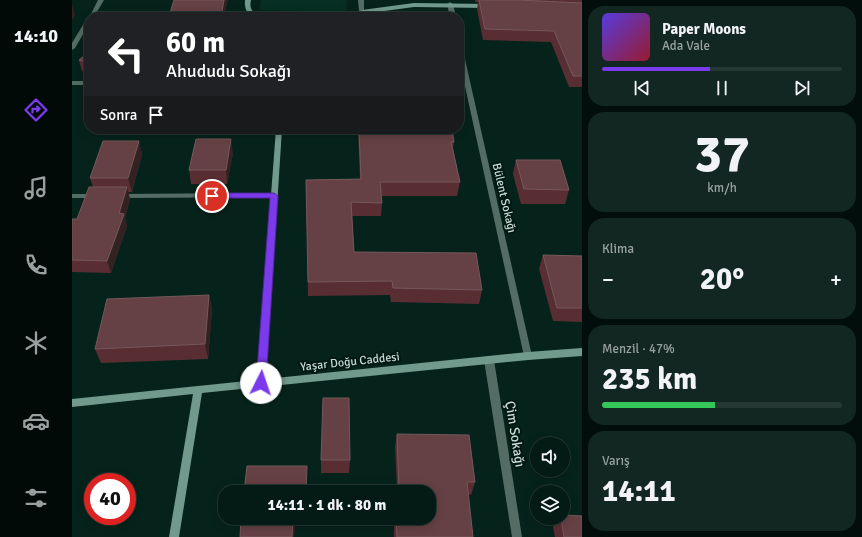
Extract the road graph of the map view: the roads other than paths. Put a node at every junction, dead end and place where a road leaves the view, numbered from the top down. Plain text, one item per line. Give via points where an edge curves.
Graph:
1 (101, 0) edge
2 (248, 0) edge
3 (361, 0) edge
4 (450, 4) junction
5 (496, 6) edge
6 (94, 12) edge
7 (249, 12) edge
8 (362, 12) joint
9 (452, 12) edge
10 (84, 28) edge
11 (72, 48) edge
12 (464, 68) edge
13 (72, 83) edge
14 (84, 83) edge
15 (280, 134) edge
16 (72, 196) edge
17 (274, 196) junction
18 (582, 352) edge
19 (528, 356) junction
20 (488, 360) junction
21 (261, 383) junction
22 (198, 391) junction
23 (72, 403) edge
24 (174, 537) edge
25 (517, 537) edge

1 - 6 street
2 - 7 street
3 - 8 street
4 - 5 street
4 - 8 street via 414,5
4 - 9 street
10 - 11 street
12 - 19 street, Bülent Sokağı
13 - 14 street
15 - 17 street
16 - 17 street
17 - 21 street
18 - 19 street, Yaşar Doğu Caddesi
19 - 20 street, Yaşar Doğu Caddesi
20 - 21 street, Yaşar Doğu Caddesi
20 - 25 street, Çim Sokağı
21 - 22 street, Yaşar Doğu Caddesi
22 - 23 street, Yaşar Doğu Caddesi
22 - 24 street

